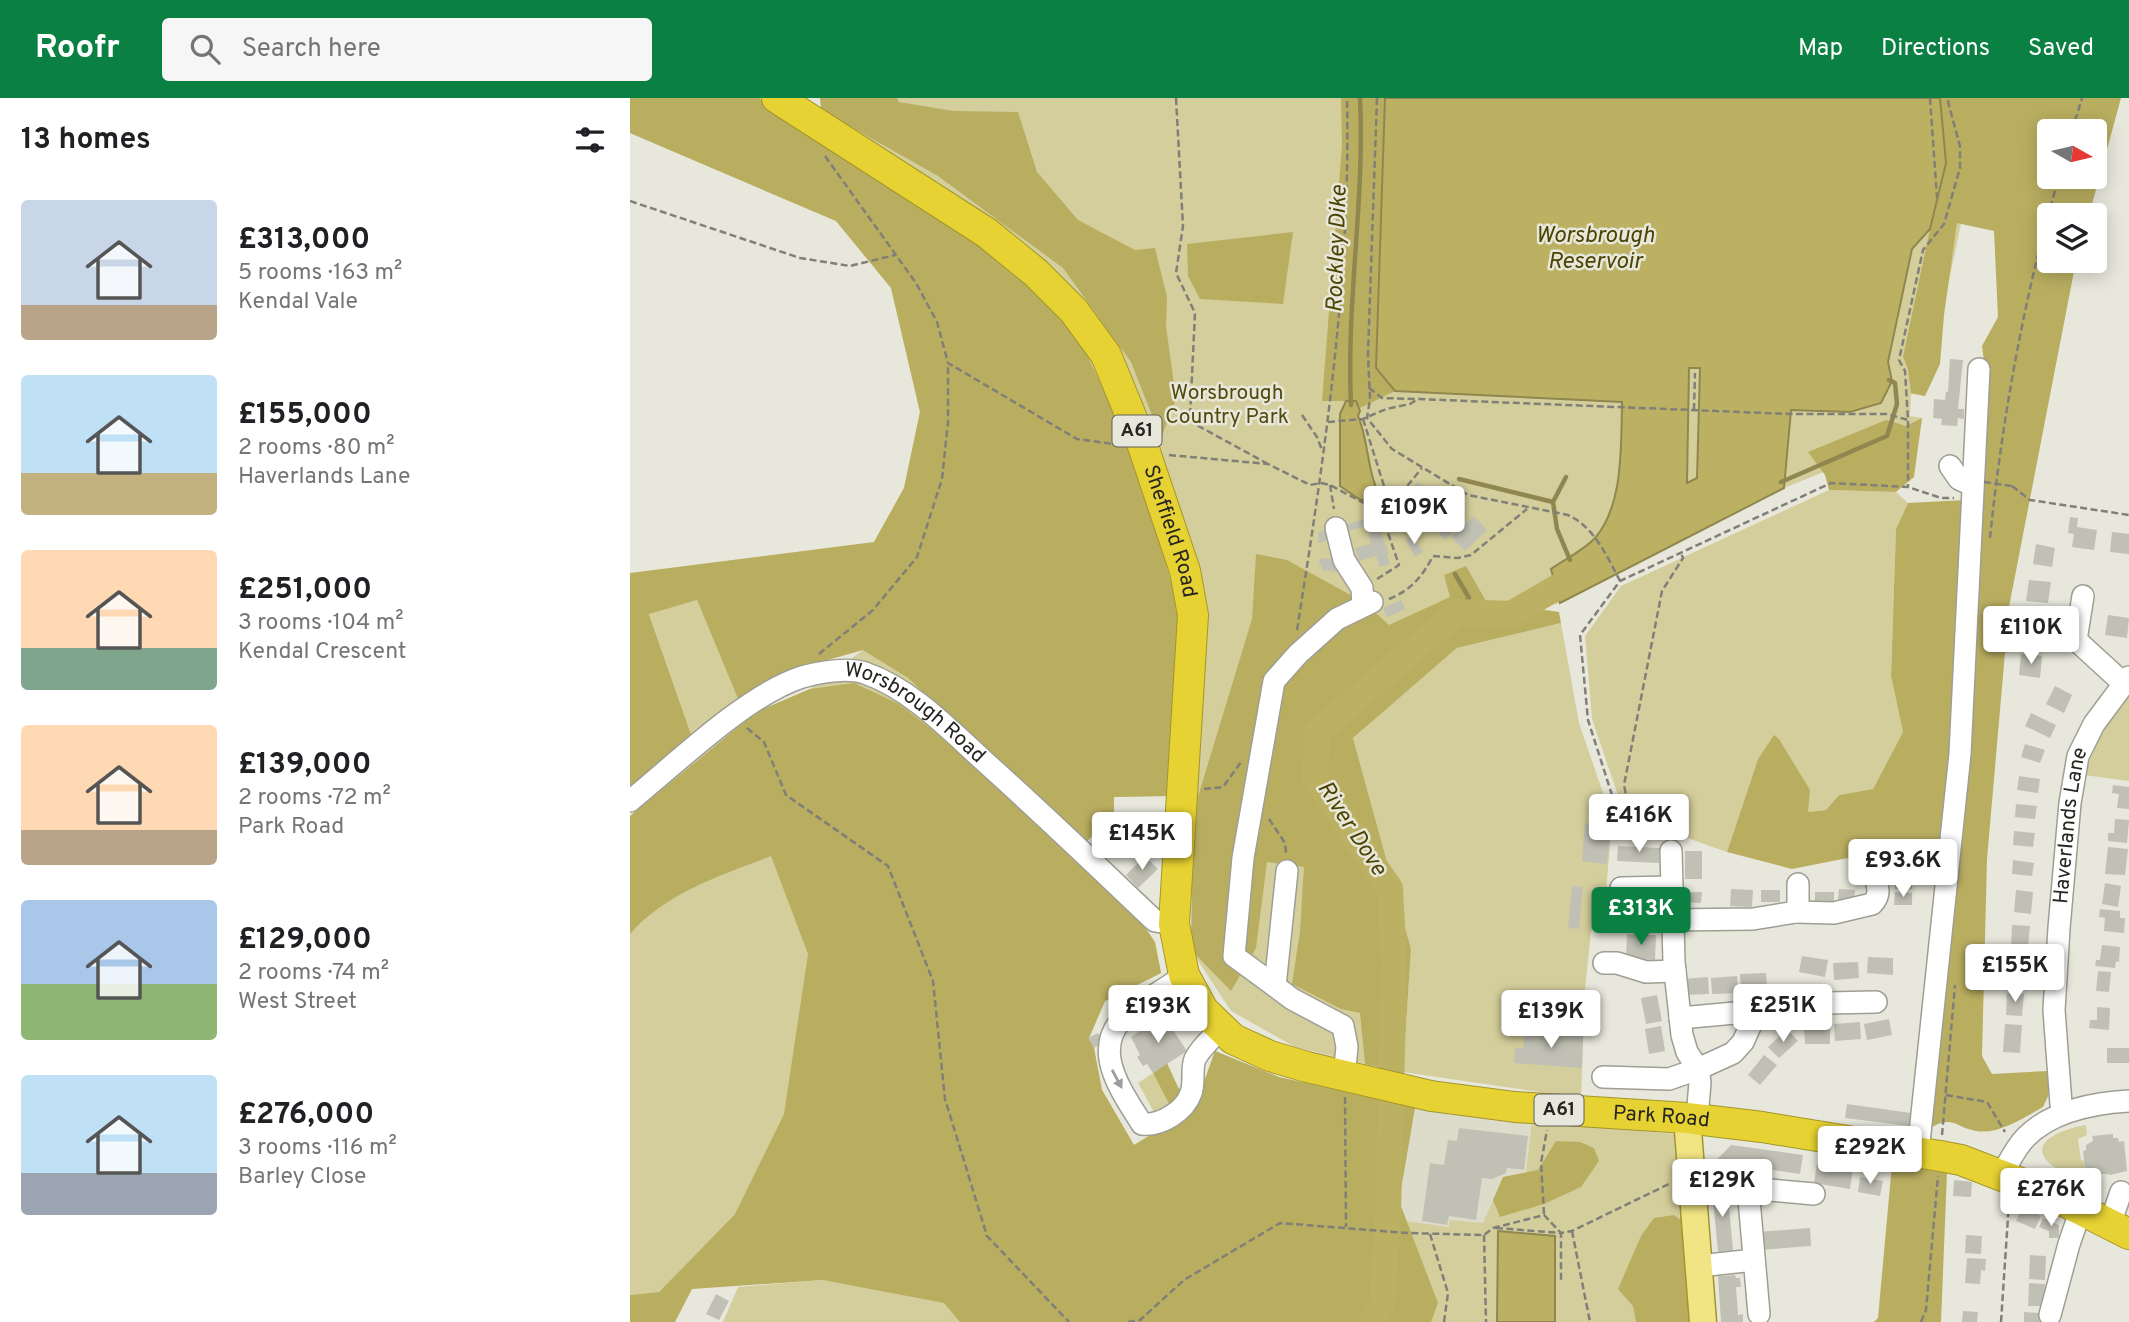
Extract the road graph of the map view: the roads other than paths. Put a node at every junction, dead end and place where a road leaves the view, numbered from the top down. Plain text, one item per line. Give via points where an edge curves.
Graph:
1 (777, 98) edge
2 (1979, 369) dead end
3 (1950, 466) dead end
4 (1976, 488) junction
5 (1336, 528) road end
6 (2084, 596) dead end
7 (2126, 681) edge
8 (630, 801) edge
9 (1671, 852) road end
10 (1287, 871) road end
11 (1875, 876) dead end
12 (1798, 884) dead end
13 (1672, 887) junction
14 (1621, 888) dead end
15 (1796, 912) junction
16 (1672, 920) junction
17 (1174, 925) junction
18 (1604, 962) dead end
19 (1675, 967) junction
20 (1184, 975) junction
21 (1275, 986) junction
22 (1875, 1002) dead end
23 (1757, 1011) junction
24 (1681, 1018) junction
25 (1221, 1029) junction
26 (1698, 1069) junction
27 (1603, 1077) dead end
28 (1358, 1079) junction
29 (2129, 1101) edge
30 (2064, 1113) junction
31 (1692, 1119) junction
32 (1929, 1154) junction
33 (2010, 1167) junction
34 (2121, 1192) dead end
35 (1814, 1194) dead end
36 (2081, 1209) junction
37 (2119, 1229) edge
38 (1754, 1261) junction
39 (1699, 1266) junction
40 (1759, 1314) dead end
41 (2050, 1315) dead end
42 (1703, 1322) edge

1 - 17 highway, Sheffield Road / A61 via 987,233 1074,311 1106,355 1145,451 1185,571 1193,615
2 - 4 street
3 - 4 street via 1959,479
4 - 32 street via 1961,754
5 - 21 street via 1344,560 1366,599 1337,619 1274,681 1243,858 1234,956
6 - 7 street via 2076,640
7 - 30 street, Haverlands Lane via 2094,724 2078,756 2070,803 2054,1010
8 - 17 street, Worsbrough Road via 762,697 803,677 861,672 912,699 1051,821 1155,921
9 - 13 street
10 - 21 street
11 - 15 street via 1879,888 1872,904 1834,913
12 - 15 street
13 - 14 street
13 - 16 street
15 - 16 street via 1753,919
16 - 19 street
17 - 20 highway, Park Road / A61
18 - 19 street via 1646,972
19 - 24 street
20 - 25 highway, Park Road / A61 via 1203,1010
20 -> 25 street via 1133,1009 1110,1038 1112,1070 1142,1124 1153,1125 1180,1110 1191,1095 1194,1061
21 - 28 street via 1343,1026
22 - 23 street via 1777,1004
23 - 24 street
23 - 26 street via 1733,1053
24 - 26 street via 1687,1052
25 - 28 highway, Park Road / A61 via 1270,1056
26 - 27 street via 1669,1079
26 - 31 street via 1700,1082
28 - 31 highway, Park Road / A61 via 1431,1096 1515,1107
29 - 30 street
30 - 33 street via 2024,1139
31 - 32 highway, Park Road / A61
31 - 39 main road via 1691,1174
32 - 33 highway, Park Road / A61
33 - 36 highway, Park Road / A61
34 - 37 street
35 - 38 street via 1748,1188
36 - 37 highway, Park Road / A61
36 - 41 street
38 - 39 street
38 - 40 street
39 - 42 main road

